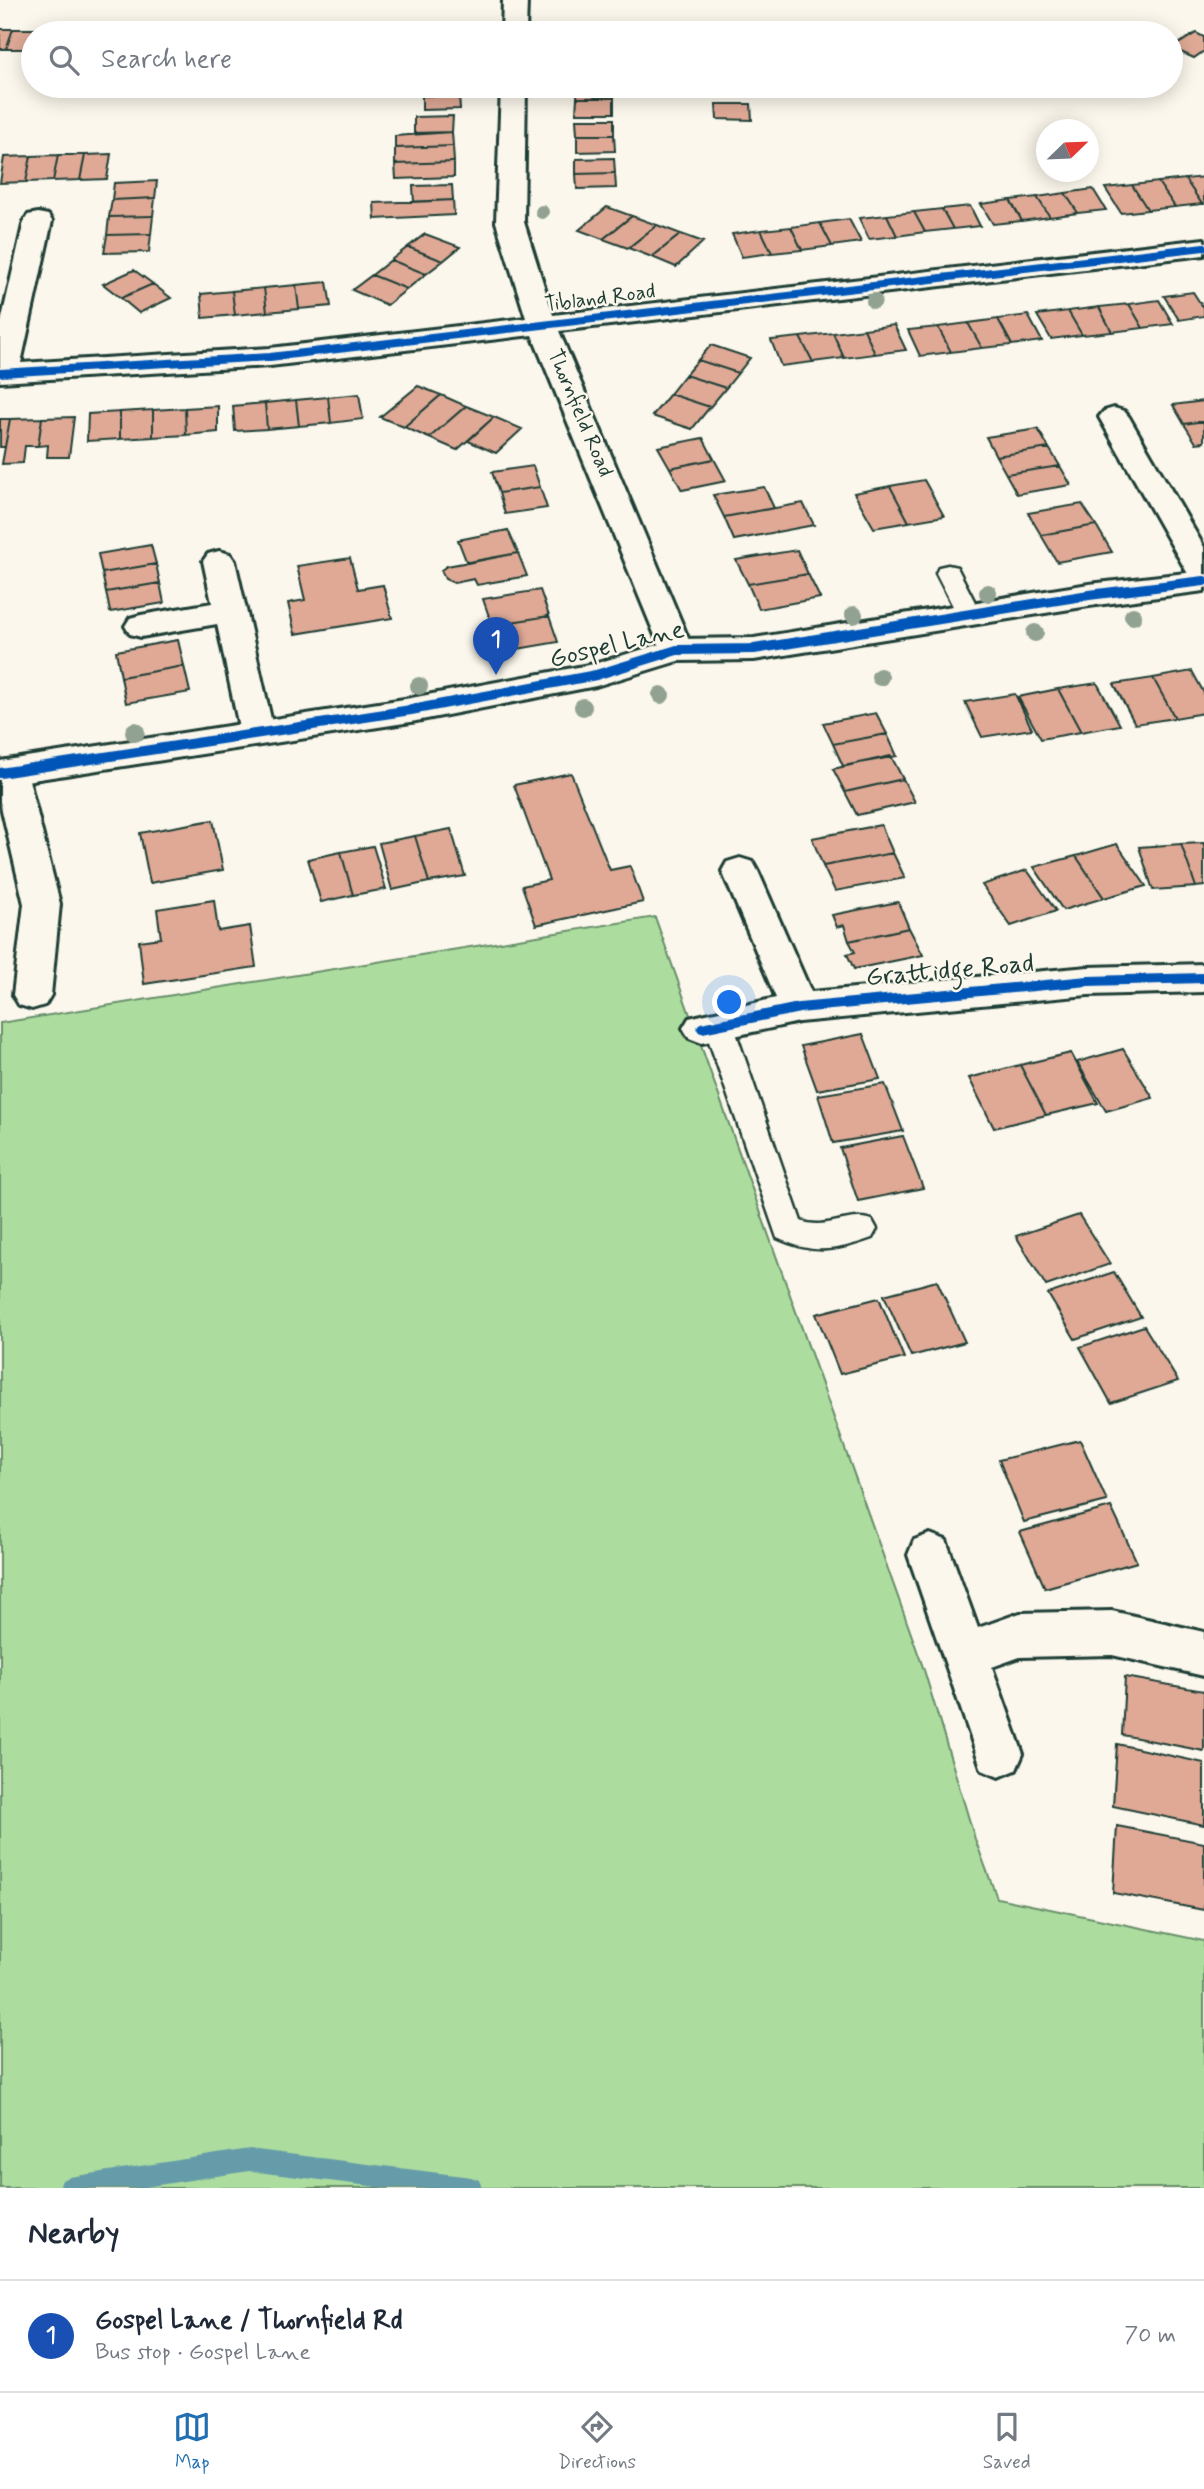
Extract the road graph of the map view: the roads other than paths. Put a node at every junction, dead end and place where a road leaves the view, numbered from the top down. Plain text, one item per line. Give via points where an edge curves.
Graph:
1 (515, 0) edge
2 (514, 21) edge
3 (513, 98) edge
4 (38, 221) dead end
5 (1204, 247) edge
6 (542, 326) junction
7 (2, 373) edge
8 (1114, 417) dead end
9 (219, 561) dead end
10 (948, 573) dead end
11 (1204, 574) edge
12 (1204, 581) edge
13 (230, 611) junction
14 (970, 614) junction
15 (141, 626) dead end
16 (677, 650) junction
17 (257, 732) junction
18 (5, 772) edge
19 (740, 871) dead end
20 (1204, 978) edge
21 (32, 995) dead end
22 (799, 1007) junction
23 (710, 1026) joint
24 (861, 1228) dead end
25 (930, 1555) dead end
26 (966, 1654) junction
27 (1204, 1654) edge
28 (999, 1754) dead end

1 - 2 street
3 - 6 street, Thornfield Road via 510,222
4 - 7 street
5 - 6 street, Tibland Road
6 - 7 street, Tibland Road via 270,357
6 - 16 street, Thornfield Road
8 - 11 street
9 - 13 street
10 - 14 lane
12 - 14 street, Gospel Lane
13 - 15 street
13 - 17 street
14 - 16 street, Gospel Lane via 754,649
16 - 17 street, Gospel Lane via 596,675 411,710
17 - 18 street, Gospel Lane
18 - 21 street, Gospel Lane via 42,904
19 - 22 street
20 - 22 street, Grattidge Road via 1088,981
22 - 23 street, Grattidge Road
23 - 24 lane via 788,1229 822,1240
25 - 26 street
26 - 27 street via 1020,1635 1112,1633
26 - 28 street

